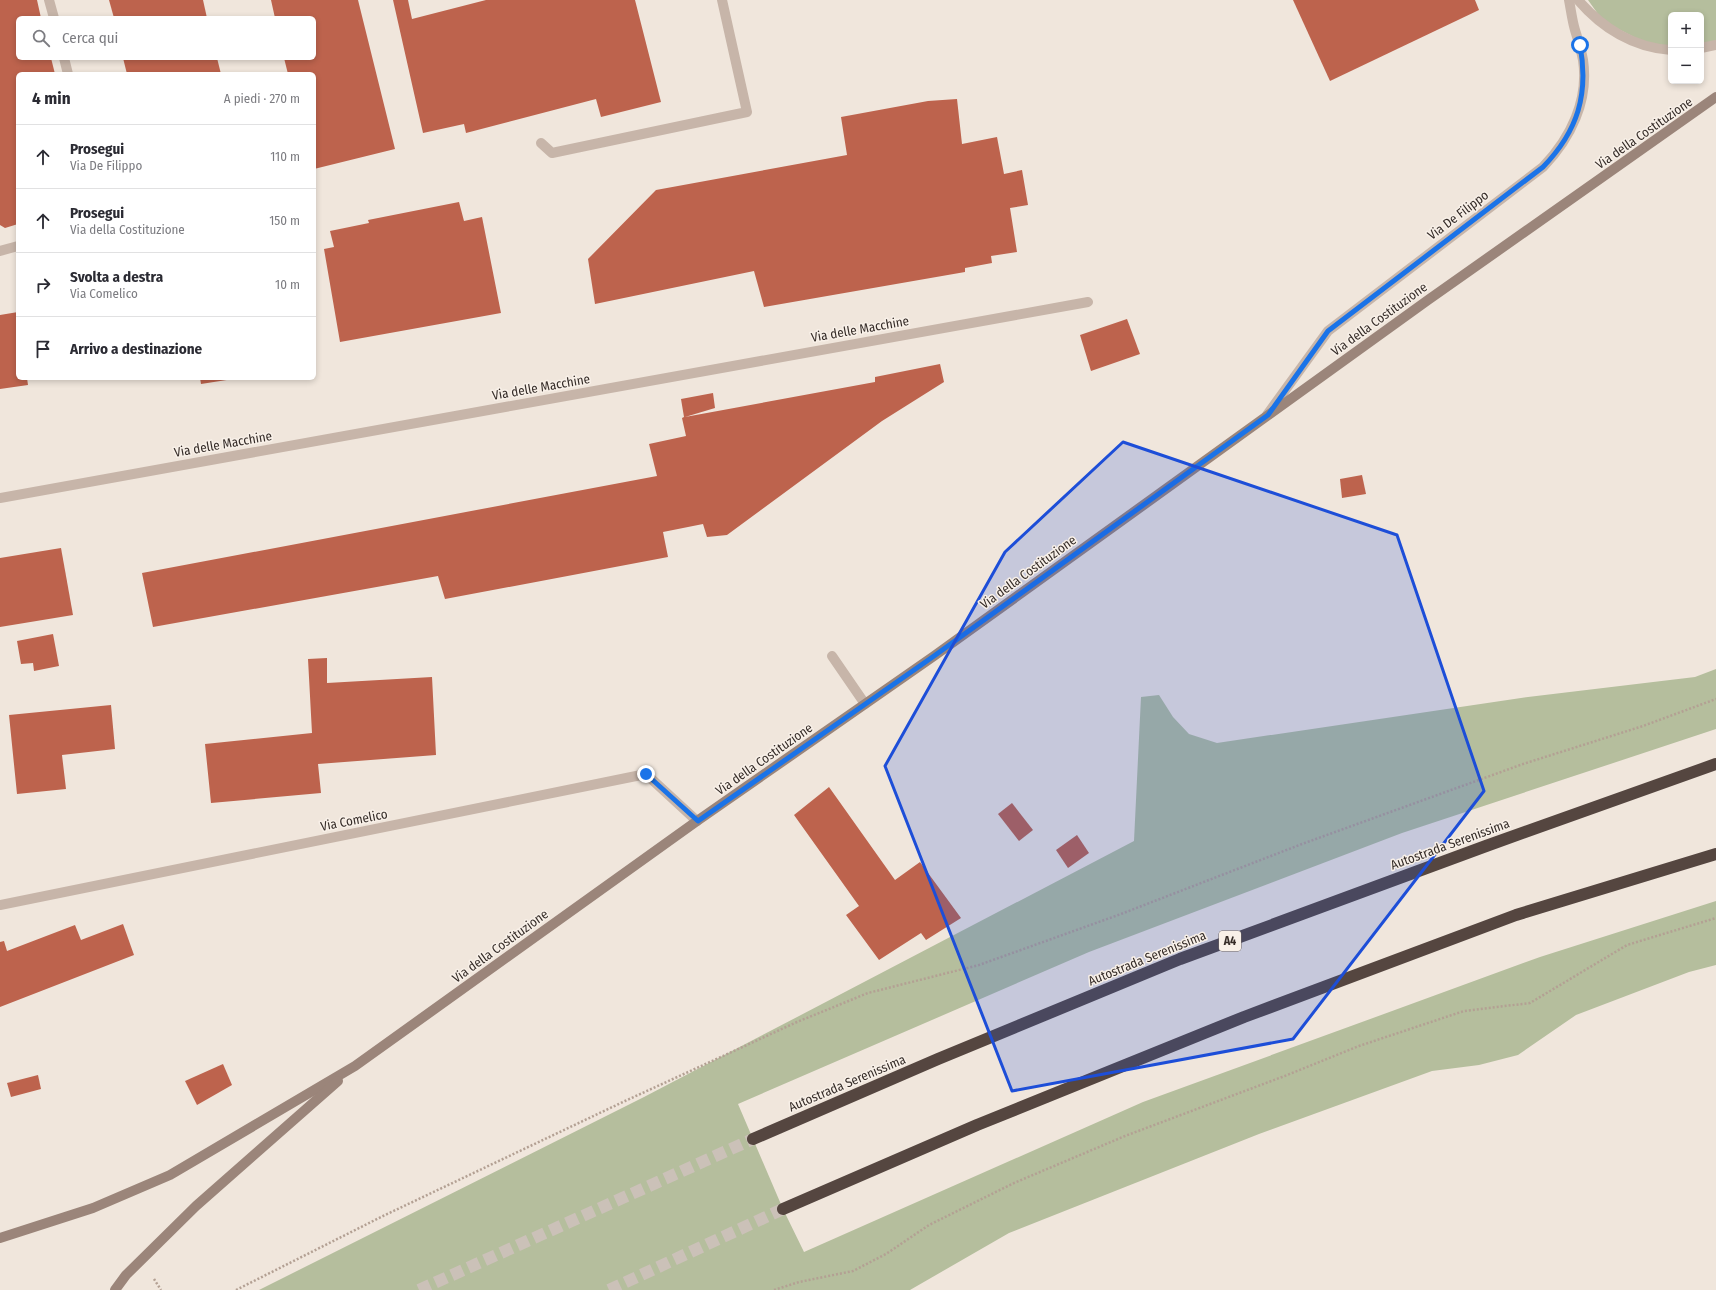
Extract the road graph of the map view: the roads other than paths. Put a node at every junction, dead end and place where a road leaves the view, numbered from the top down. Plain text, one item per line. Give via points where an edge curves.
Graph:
1 (49, 0) edge
2 (722, 0) edge
3 (1570, 0) edge
4 (1578, 0) edge
5 (53, 16) edge
6 (1716, 45) edge
7 (1704, 47) edge
8 (1668, 50) edge
9 (64, 60) edge
10 (68, 72) edge
11 (1716, 98) edge
12 (541, 143) dead end
13 (16, 247) edge
14 (0, 251) edge
15 (1088, 302) dead end
16 (1268, 415) junction
17 (0, 498) edge
18 (832, 656) dead end
19 (865, 704) junction
20 (1716, 764) edge
21 (698, 821) junction
22 (1716, 854) edge
23 (0, 905) edge
24 (355, 1066) junction
25 (753, 1139) tunnel mouth
26 (783, 1209) tunnel mouth
27 (0, 1238) edge
28 (115, 1290) edge

1 - 5 street
2 - 12 street via 748,112 552,153
3 - 16 street, Via De Filippo via 1583,61 1584,78 1573,127 1558,150 1543,167 1328,331
4 - 8 street via 1599,22 1613,32 1646,46
6 - 7 street
9 - 10 street
11 - 16 main road, Via della Costituzione
13 - 14 street
15 - 17 street, Via delle Macchine
16 - 19 main road, Via della Costituzione
18 - 19 street
19 - 21 main road, Via della Costituzione
20 - 25 highway, Autostrada Serenissima / A4 via 1180,959
21 - 23 street, Via Comelico via 646,774
21 - 24 main road, Via della Costituzione
22 - 26 highway via 1516,915 1244,1017 977,1125
24 - 27 main road via 170,1175 93,1208
24 - 28 main road via 196,1206 126,1275

